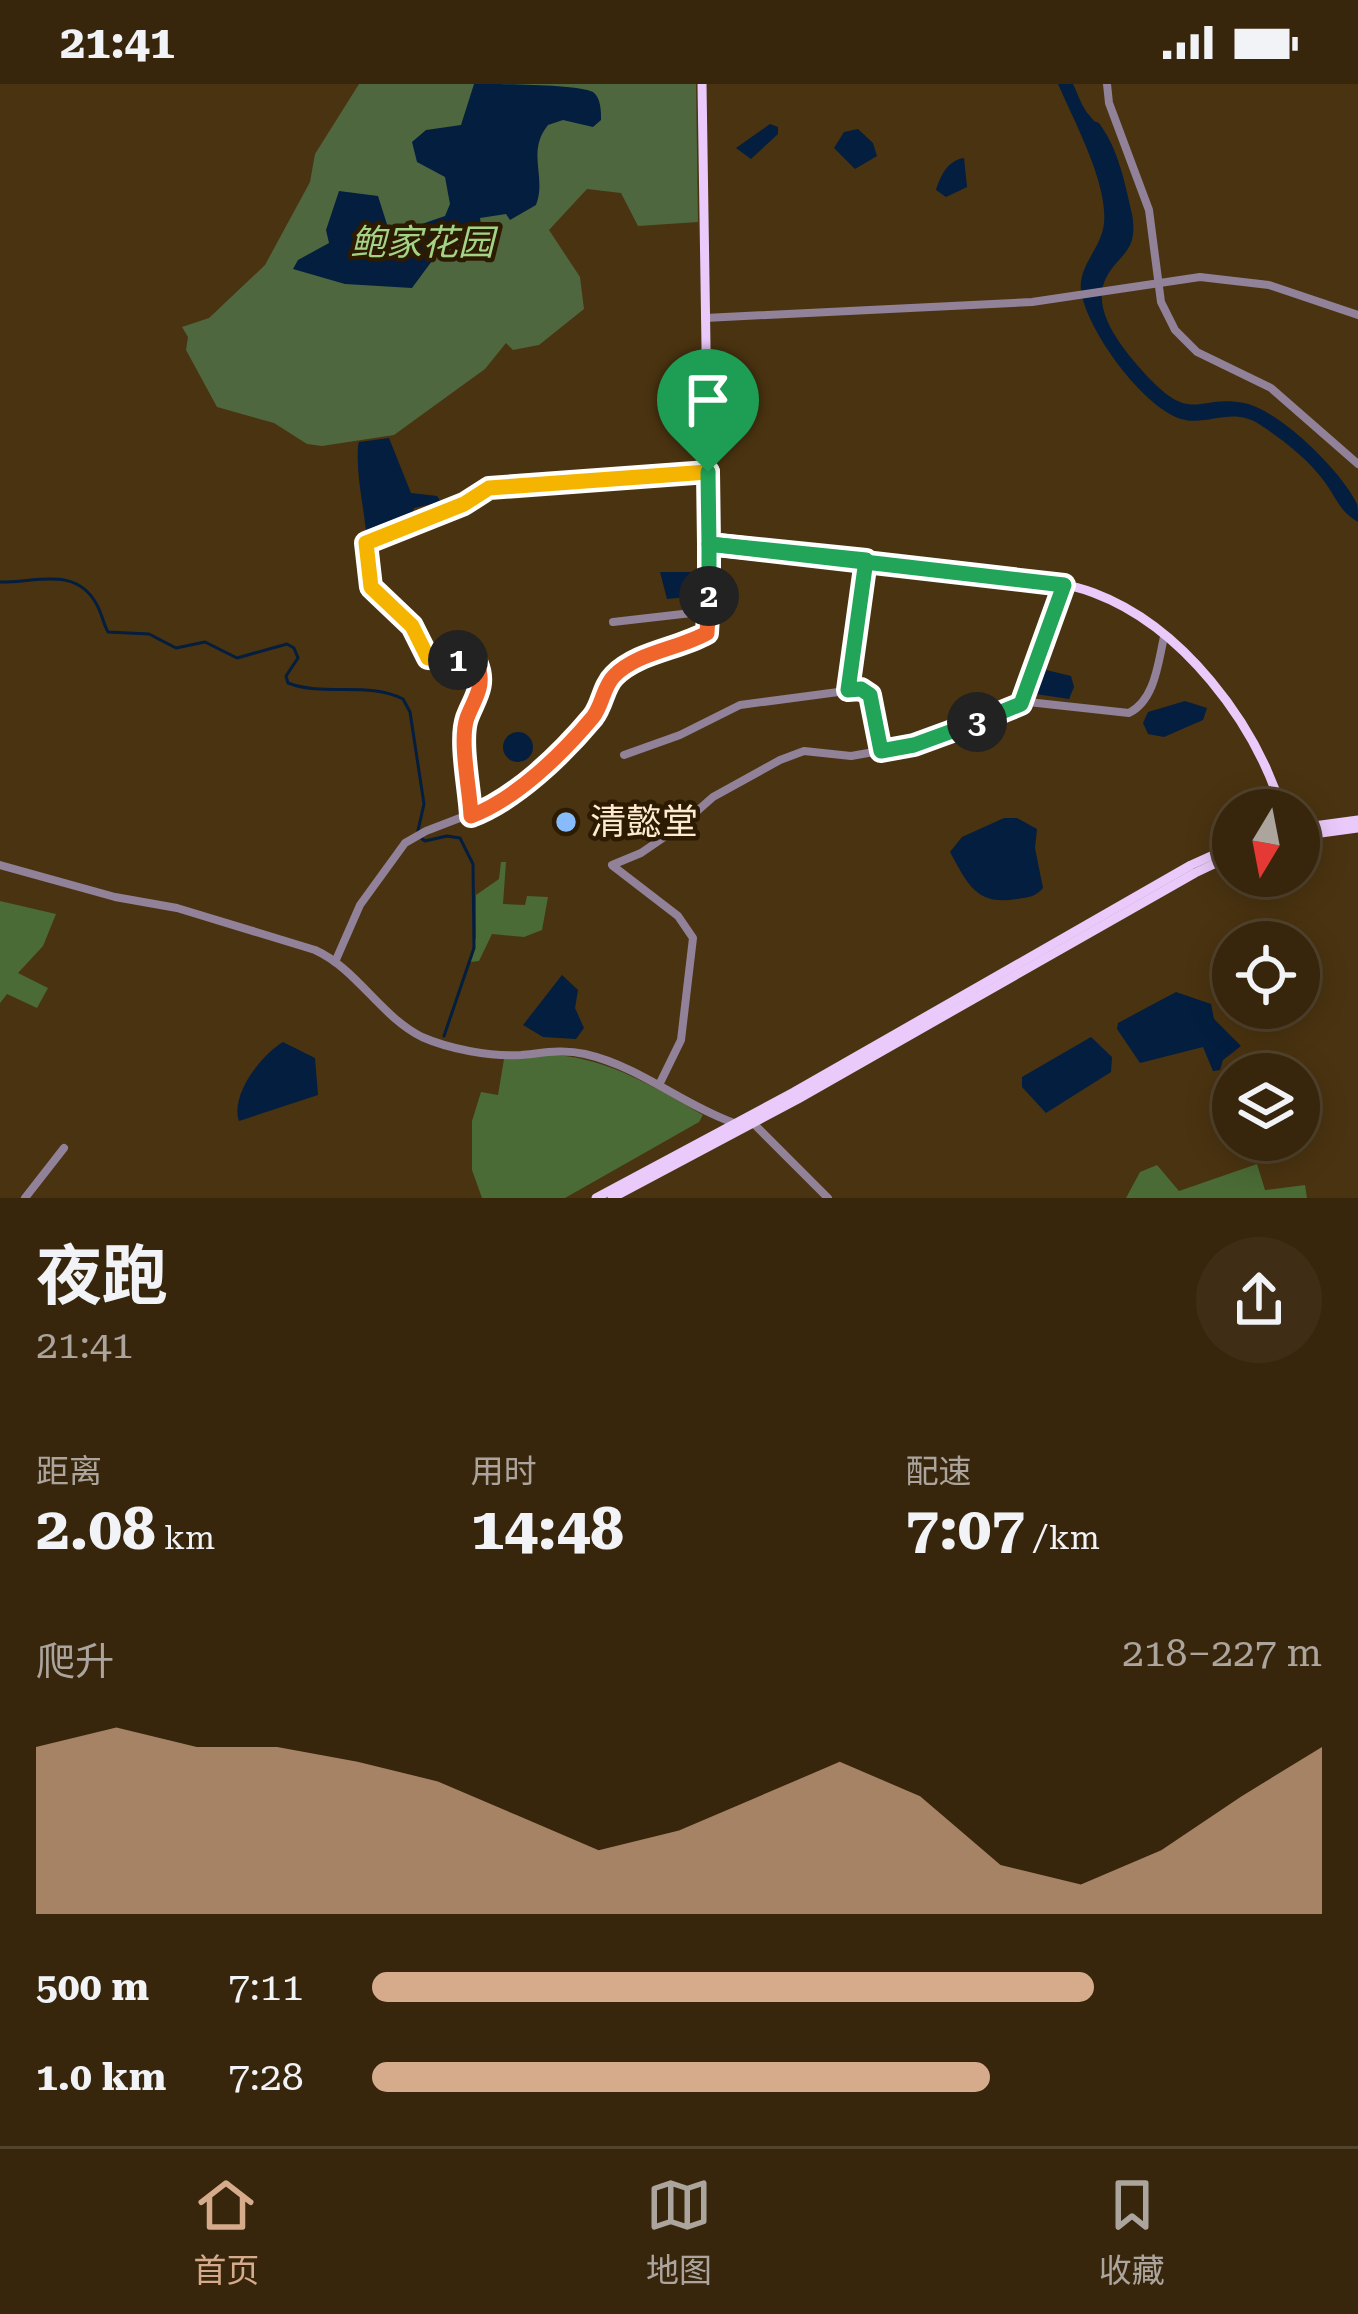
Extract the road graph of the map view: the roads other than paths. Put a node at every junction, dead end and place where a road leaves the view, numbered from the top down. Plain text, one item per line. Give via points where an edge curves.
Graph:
1 (702, 84) edge
2 (1107, 84) edge
3 (1157, 282) junction
4 (1358, 315) edge
5 (705, 318) junction
6 (1358, 464) edge
7 (708, 472) junction
8 (709, 544) junction
9 (866, 560) junction
10 (1064, 585) junction
11 (710, 611) junction
12 (613, 622) dead end
13 (1164, 637) junction
14 (848, 690) junction
15 (1021, 704) junction
16 (881, 751) junction
17 (624, 755) dead end
18 (1274, 789) edge
19 (471, 816) junction
20 (1358, 824) edge
21 (1320, 829) edge
22 (1212, 861) edge
23 (1212, 862) edge
24 (0, 865) edge
25 (335, 962) junction
26 (660, 1083) junction
27 (734, 1123) junction
28 (753, 1123) junction
29 (64, 1148) dead end
30 (25, 1198) edge
31 (596, 1198) edge
32 (612, 1198) edge
33 (828, 1198) edge

1 - 5 main road
2 - 3 street via 1153,226
3 - 4 street via 1243,279
3 - 5 street via 1010,304
3 - 6 street via 1166,314 1190,347 1271,388
5 - 7 main road
7 - 8 main road
7 - 19 street via 489,488 366,543 371,587 412,626 428,658 480,667 478,700 466,723
8 - 9 main road
8 - 11 street
9 - 10 main road
9 - 14 street
10 - 13 main road via 1112,601
10 - 15 street
11 - 12 street
11 - 19 street via 707,633 622,670 590,720 517,792
13 - 15 street via 1149,692 1129,713
13 - 18 main road via 1246,731
14 - 16 street via 870,695
14 - 17 street via 740,705
15 - 16 street
16 - 26 street via 804,751 780,760 612,866 692,934 682,1040
19 - 25 street via 400,848 360,904
20 - 21 main road
22 - 27 main road
23 - 28 main road
24 - 25 street via 177,908
25 - 26 street via 430,1040 505,1055 577,1053
26 - 27 street
27 - 31 main road
28 - 32 main road
28 - 33 street
29 - 30 street

